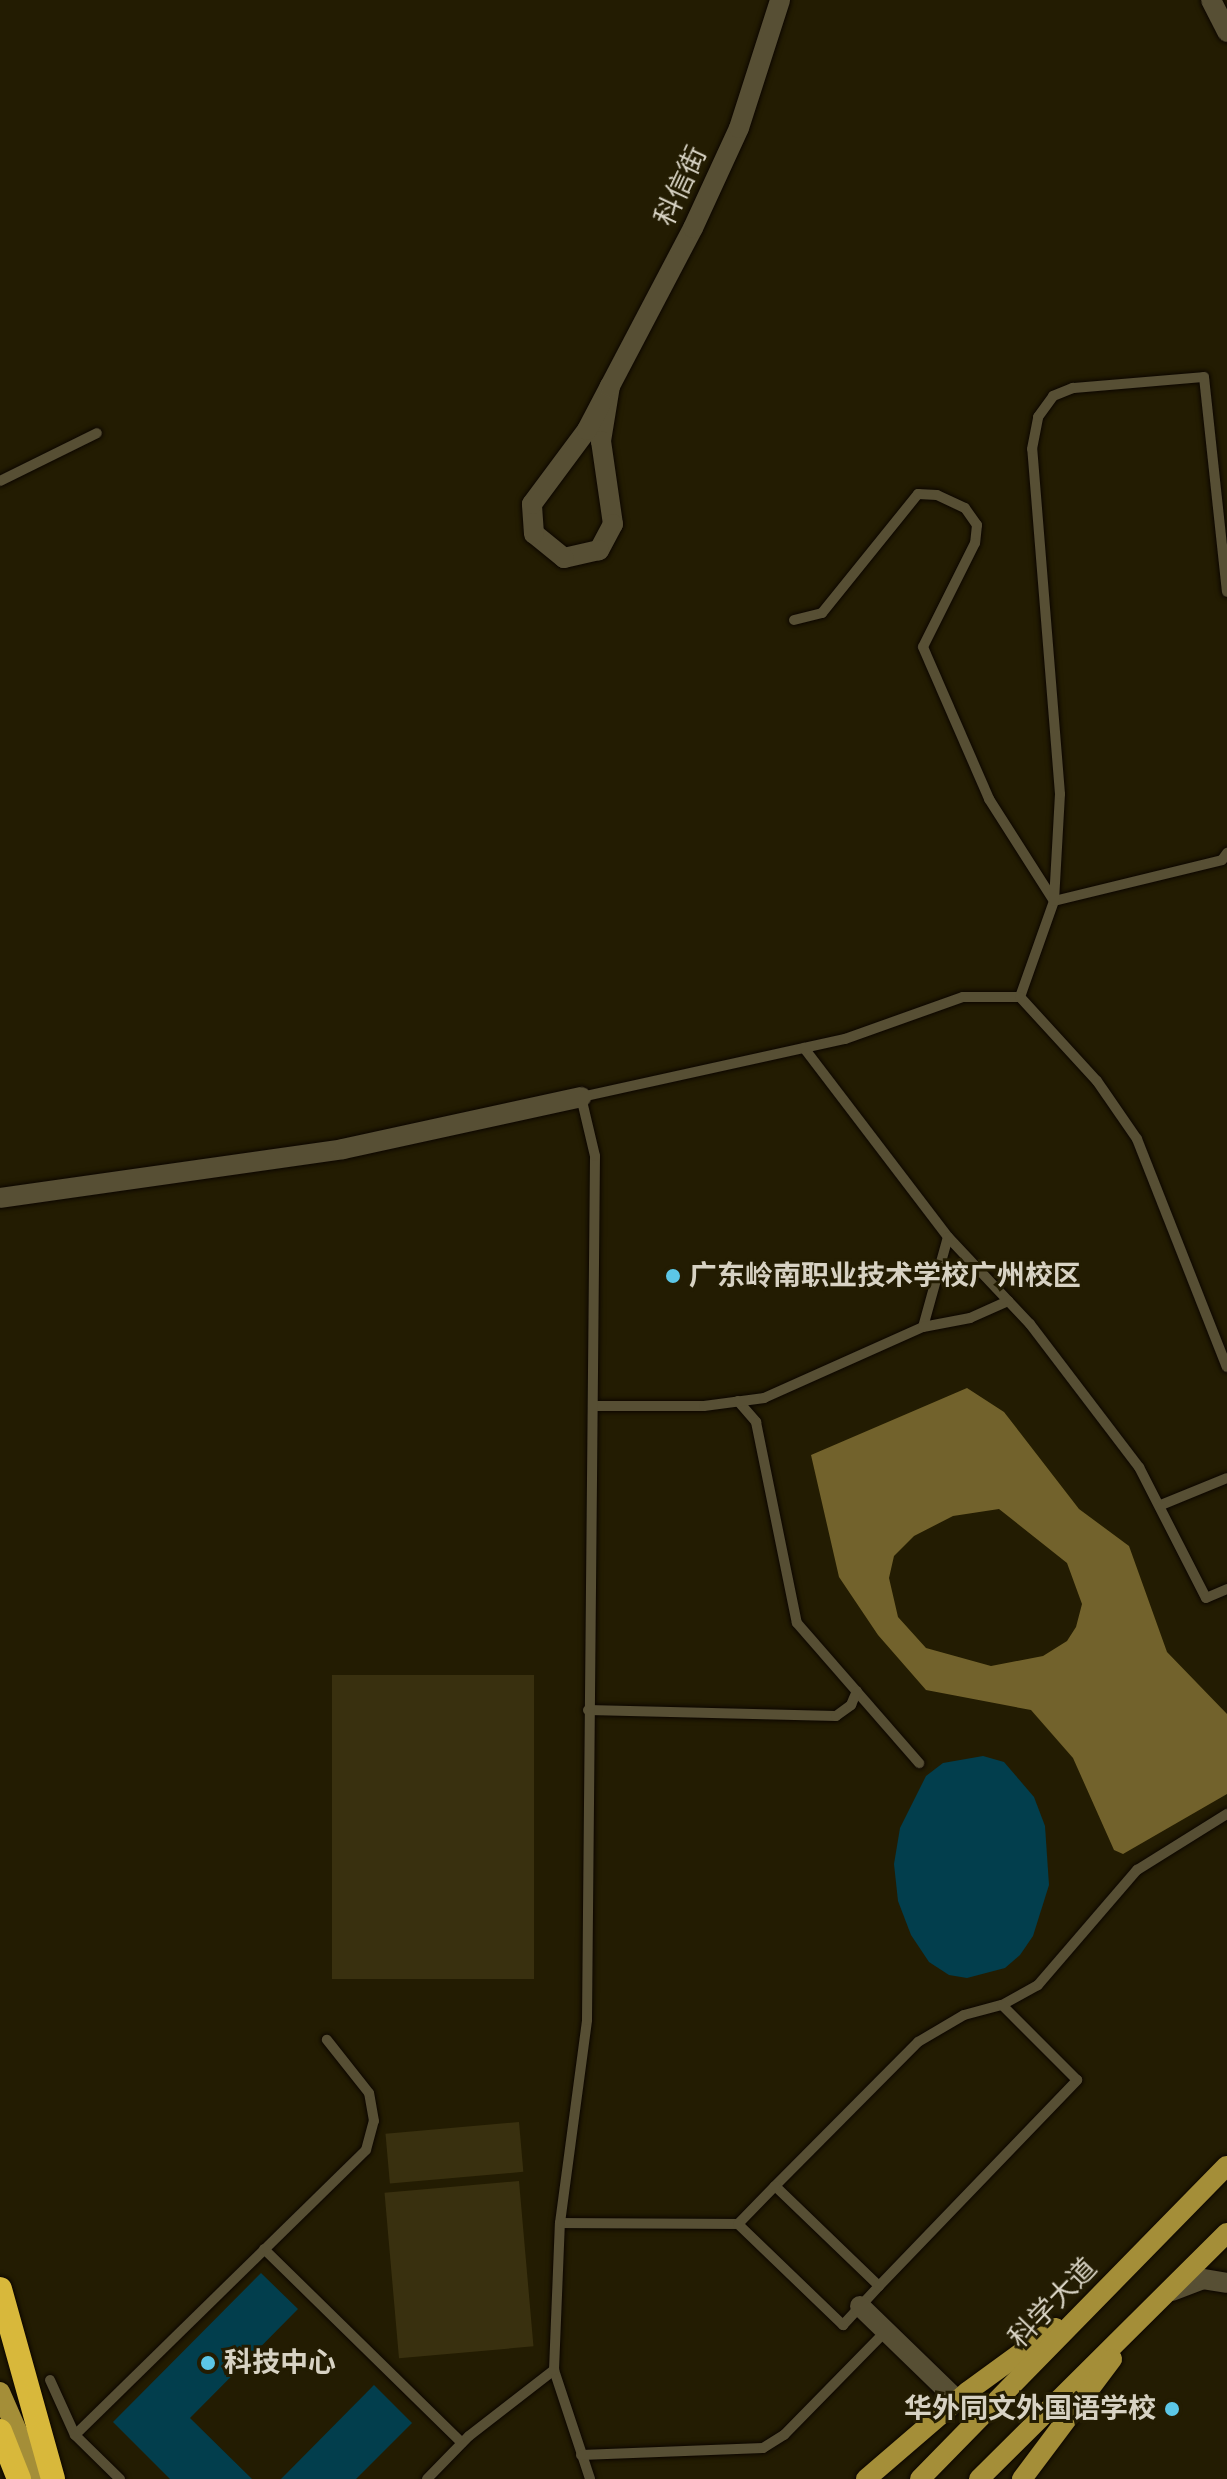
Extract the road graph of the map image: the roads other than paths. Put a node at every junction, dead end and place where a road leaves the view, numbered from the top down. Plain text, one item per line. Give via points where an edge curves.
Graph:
1 (780, 0) edge
2 (1211, 0) edge
3 (1227, 32) edge
4 (610, 386) junction
5 (97, 433) dead end
6 (0, 481) edge
7 (1227, 592) edge
8 (794, 620) dead end
9 (1227, 853) edge
10 (1054, 901) junction
11 (1020, 997) junction
12 (804, 1048) junction
13 (581, 1097) junction
14 (0, 1198) edge
15 (948, 1237) junction
16 (1008, 1301) junction
17 (923, 1327) junction
18 (1227, 1367) edge
19 (738, 1401) junction
20 (595, 1406) junction
21 (1227, 1478) edge
22 (1161, 1505) junction
23 (1227, 1589) edge
24 (857, 1691) junction
25 (588, 1710) junction
26 (919, 1763) dead end
27 (1227, 1814) edge
28 (1002, 2005) junction
29 (327, 2040) dead end
30 (1227, 2166) edge
31 (775, 2186) junction
32 (560, 2223) junction
33 (738, 2224) junction
34 (1227, 2233) edge
35 (264, 2249) junction
36 (1227, 2283) edge
37 (879, 2286) junction
38 (0, 2289) edge
39 (1100, 2295) junction
40 (1155, 2302) junction
41 (860, 2306) junction
42 (886, 2331) junction
43 (554, 2370) junction
44 (50, 2380) dead end
45 (0, 2392) edge
46 (957, 2400) junction
47 (0, 2431) edge
48 (75, 2435) junction
49 (462, 2443) junction
50 (581, 2455) junction
51 (19, 2479) edge
52 (38, 2479) edge
53 (53, 2479) edge
54 (120, 2479) edge
55 (427, 2479) edge
56 (590, 2479) edge
57 (866, 2479) edge
58 (920, 2479) edge
59 (979, 2479) edge
60 (1022, 2479) edge

1 - 4 street, 科信街 via 739,128
2 - 3 street
4 - 4 street, 科信街 via 587,430 532,504 534,534 541,545 564,558 599,550 613,524 601,441
5 - 6 lane
7 - 10 lane via 1204,377 1073,388 1053,396 1038,417 1032,449 1060,794
8 - 10 lane via 822,613 918,494 937,495 965,508 977,525 975,543 923,647 989,799
9 - 10 lane via 1222,860
10 - 11 lane
11 - 12 lane via 963,997
11 - 18 lane via 1097,1081 1137,1139
12 - 13 lane
12 - 15 lane
13 - 14 street via 343,1149
13 - 20 lane via 595,1156
15 - 16 lane
15 - 17 lane
16 - 17 lane via 970,1318
16 - 22 lane via 1139,1467
17 - 19 lane via 764,1398
19 - 20 lane
19 - 24 lane via 756,1422 797,1623
20 - 25 lane
21 - 22 lane
22 - 23 lane via 1206,1598
24 - 25 lane via 851,1705 836,1716
24 - 26 lane
25 - 32 lane via 587,2020
27 - 28 lane via 1137,1870 1038,1985
28 - 31 lane via 964,2015 918,2042
28 - 37 lane via 1077,2080
29 - 35 lane via 369,2093 374,2121 366,2150
30 - 39 main road, 科学大道
31 - 33 lane
31 - 37 lane
32 - 33 lane
32 - 43 lane
33 - 41 lane via 843,2325
34 - 40 main road
35 - 48 lane
35 - 49 lane
36 - 40 street via 1186,2282
37 - 41 lane
38 - 53 highway
39 - 46 main road
39 - 58 main road, 科学大道
40 - 59 main road
40 - 60 main road
41 - 42 street
42 - 46 street
42 - 50 lane via 784,2435 763,2448
43 - 49 lane
43 - 50 lane
44 - 48 lane
45 - 52 main road
46 - 57 main road
47 - 51 highway
48 - 54 lane
49 - 55 lane
50 - 56 lane

